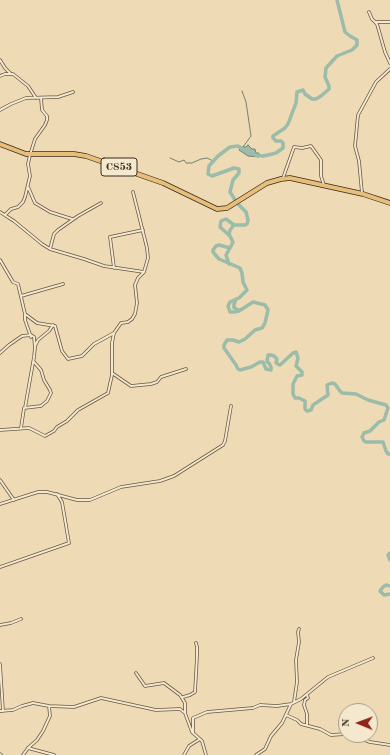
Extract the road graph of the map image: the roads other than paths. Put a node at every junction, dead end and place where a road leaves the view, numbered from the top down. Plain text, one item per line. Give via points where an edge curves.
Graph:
1 (369, 12) dead end
2 (376, 22) junction
3 (390, 22) edge
4 (0, 60) edge
5 (390, 63) edge
6 (390, 69) edge
7 (11, 74) junction
8 (0, 76) edge
9 (73, 92) dead end
10 (36, 98) junction
11 (40, 98) junction
12 (0, 110) edge
13 (0, 144) edge
14 (30, 155) junction
15 (283, 178) junction
16 (27, 186) junction
17 (324, 186) junction
18 (133, 192) dead end
19 (362, 194) junction
20 (101, 202) dead end
21 (390, 203) edge
22 (0, 212) edge
23 (6, 215) junction
24 (72, 219) junction
25 (143, 230) junction
26 (50, 249) junction
27 (0, 260) edge
28 (114, 268) junction
29 (144, 272) junction
30 (63, 284) dead end
31 (21, 296) junction
32 (25, 314) junction
33 (53, 325) junction
34 (114, 332) junction
35 (31, 336) junction
36 (35, 346) junction
37 (0, 353) edge
38 (33, 361) junction
39 (186, 369) dead end
40 (112, 373) junction
41 (232, 406) dead end
42 (25, 408) junction
43 (20, 428) junction
44 (0, 430) edge
45 (0, 480) edge
46 (57, 494) junction
47 (14, 500) junction
48 (0, 504) edge
49 (0, 567) edge
50 (21, 619) dead end
51 (0, 625) edge
52 (299, 629) dead end
53 (196, 643) dead end
54 (373, 658) dead end
55 (0, 664) edge
56 (136, 673) dead end
57 (307, 694) junction
58 (183, 697) junction
59 (293, 703) junction
60 (49, 706) junction
61 (1, 711) edge
62 (185, 712) junction
63 (286, 715) junction
64 (307, 725) junction
65 (193, 732) junction
66 (338, 735) edge
67 (200, 739) junction
68 (377, 743) edge
69 (390, 745) edge
70 (28, 748) junction
71 (22, 755) edge
72 (54, 755) edge
73 (184, 755) edge
74 (206, 755) edge
75 (256, 755) edge

1 - 2 street
2 - 3 street
2 - 5 street
4 - 7 street
6 - 19 street via 376,82 358,115 355,146
7 - 8 street
7 - 10 street via 28,86
9 - 11 street via 58,97
10 - 11 street
10 - 12 street via 22,99
11 - 14 street via 47,120 35,138
13 - 14 main road, C853
14 - 15 main road, C853 via 86,156 163,183 214,208 222,209 267,183
14 - 16 street via 30,176
15 - 17 main road, C853
15 - 17 street via 294,147 311,146 321,160
16 - 23 street via 23,202
16 - 24 street via 35,203 50,212
17 - 19 main road, C853
18 - 25 street
19 - 21 main road, C853
20 - 24 street
22 - 23 street
23 - 26 street
24 - 26 street via 54,234
25 - 28 street via 110,237
25 - 29 street via 148,255
26 - 28 street
27 - 31 street via 13,282 18,284
28 - 29 street
29 - 34 street via 135,285 137,303 134,316 129,321 121,323
30 - 31 street
31 - 32 street
32 - 33 street via 37,323
32 - 35 street
33 - 34 street via 56,327 62,351 68,359 82,356
33 - 36 street
34 - 40 street
35 - 36 street via 34,337
35 - 37 street via 22,336
36 - 38 street
38 - 42 street
38 - 42 street via 41,370 50,394 41,406
39 - 40 street via 161,377 151,384 131,386
40 - 43 street via 108,393 78,410 53,432 45,436 31,429
41 - 46 street via 223,445 174,476 160,481 120,487 90,500 78,500
42 - 43 street
43 - 44 street
45 - 47 street
46 - 47 street via 38,492
46 - 49 street via 62,502 69,543
47 - 48 street
50 - 51 street
52 - 59 street via 297,682
53 - 58 street via 195,692
54 - 57 street via 328,677
55 - 61 street
56 - 58 street via 145,686 164,683
57 - 59 street
57 - 64 street via 304,705
58 - 62 street
59 - 63 street
59 - 65 street via 277,706 260,704 253,708 210,711 193,718
60 - 61 street via 33,703
60 - 62 street via 74,707 100,698 156,710
60 - 70 street via 50,716 43,731
62 - 65 street
63 - 64 street
63 - 75 street via 265,748
64 - 66 street via 332,735
65 - 67 street
67 - 73 street via 189,746
67 - 74 street via 205,746
68 - 69 street
70 - 71 street
70 - 72 street

